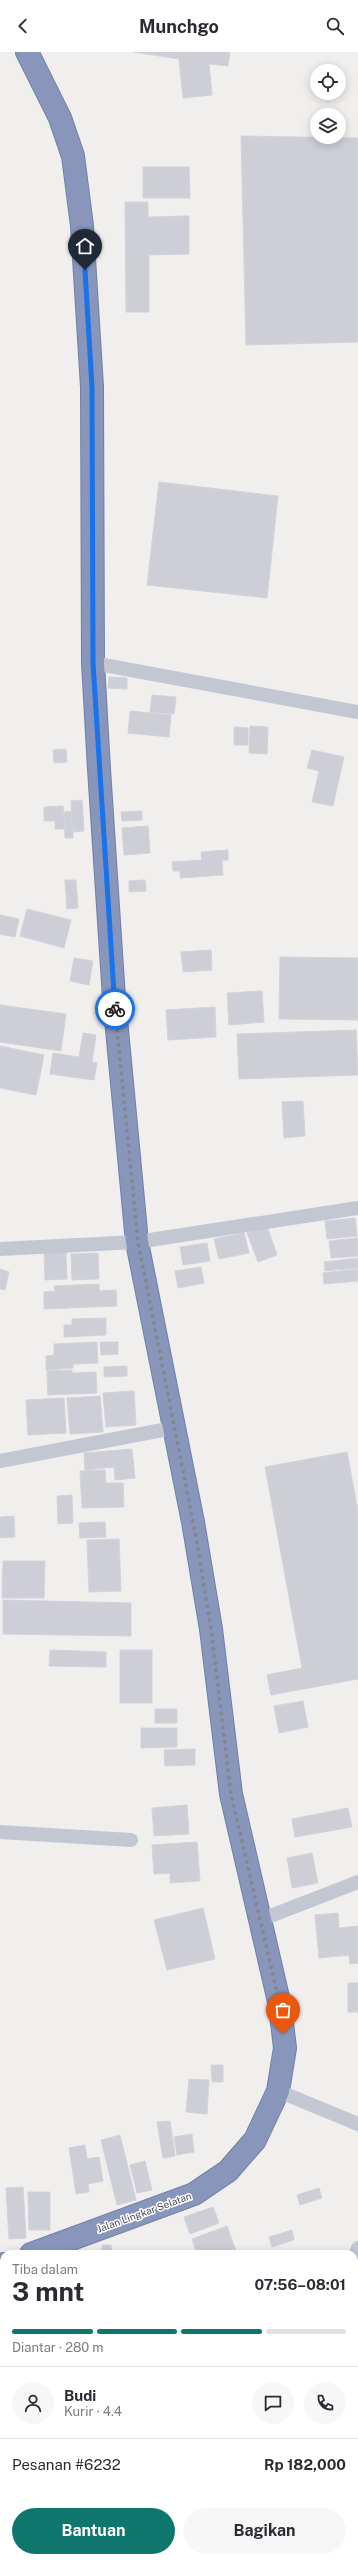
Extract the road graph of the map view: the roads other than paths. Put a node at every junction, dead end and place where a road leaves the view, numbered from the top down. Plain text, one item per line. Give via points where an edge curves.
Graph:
1 (27, 52) edge
2 (93, 663) junction
3 (358, 712) edge
4 (358, 1208) edge
5 (138, 1242) junction
6 (0, 1249) edge
7 (173, 1428) junction
8 (0, 1461) edge
9 (0, 1832) edge
10 (131, 1840) dead end
11 (358, 1882) edge
12 (260, 1920) junction
13 (278, 2091) junction
14 (358, 2124) edge
15 (42, 2250) edge

1 - 2 highway, Jalan Lingkar Selatan via 60,118 73,156 82,226 92,387
2 - 3 street
2 - 5 highway, Jalan Lingkar Selatan via 114,998
4 - 5 street
5 - 6 street
5 - 7 highway, Jalan Lingkar Selatan
7 - 8 street
7 - 12 highway, Jalan Lingkar Selatan via 193,1522 211,1629 231,1794
9 - 10 street
11 - 12 street
12 - 13 highway, Jalan Lingkar Selatan via 280,2006 285,2048
13 - 14 street
13 - 15 highway, Jalan Lingkar Selatan via 255,2140 228,2170 194,2194

